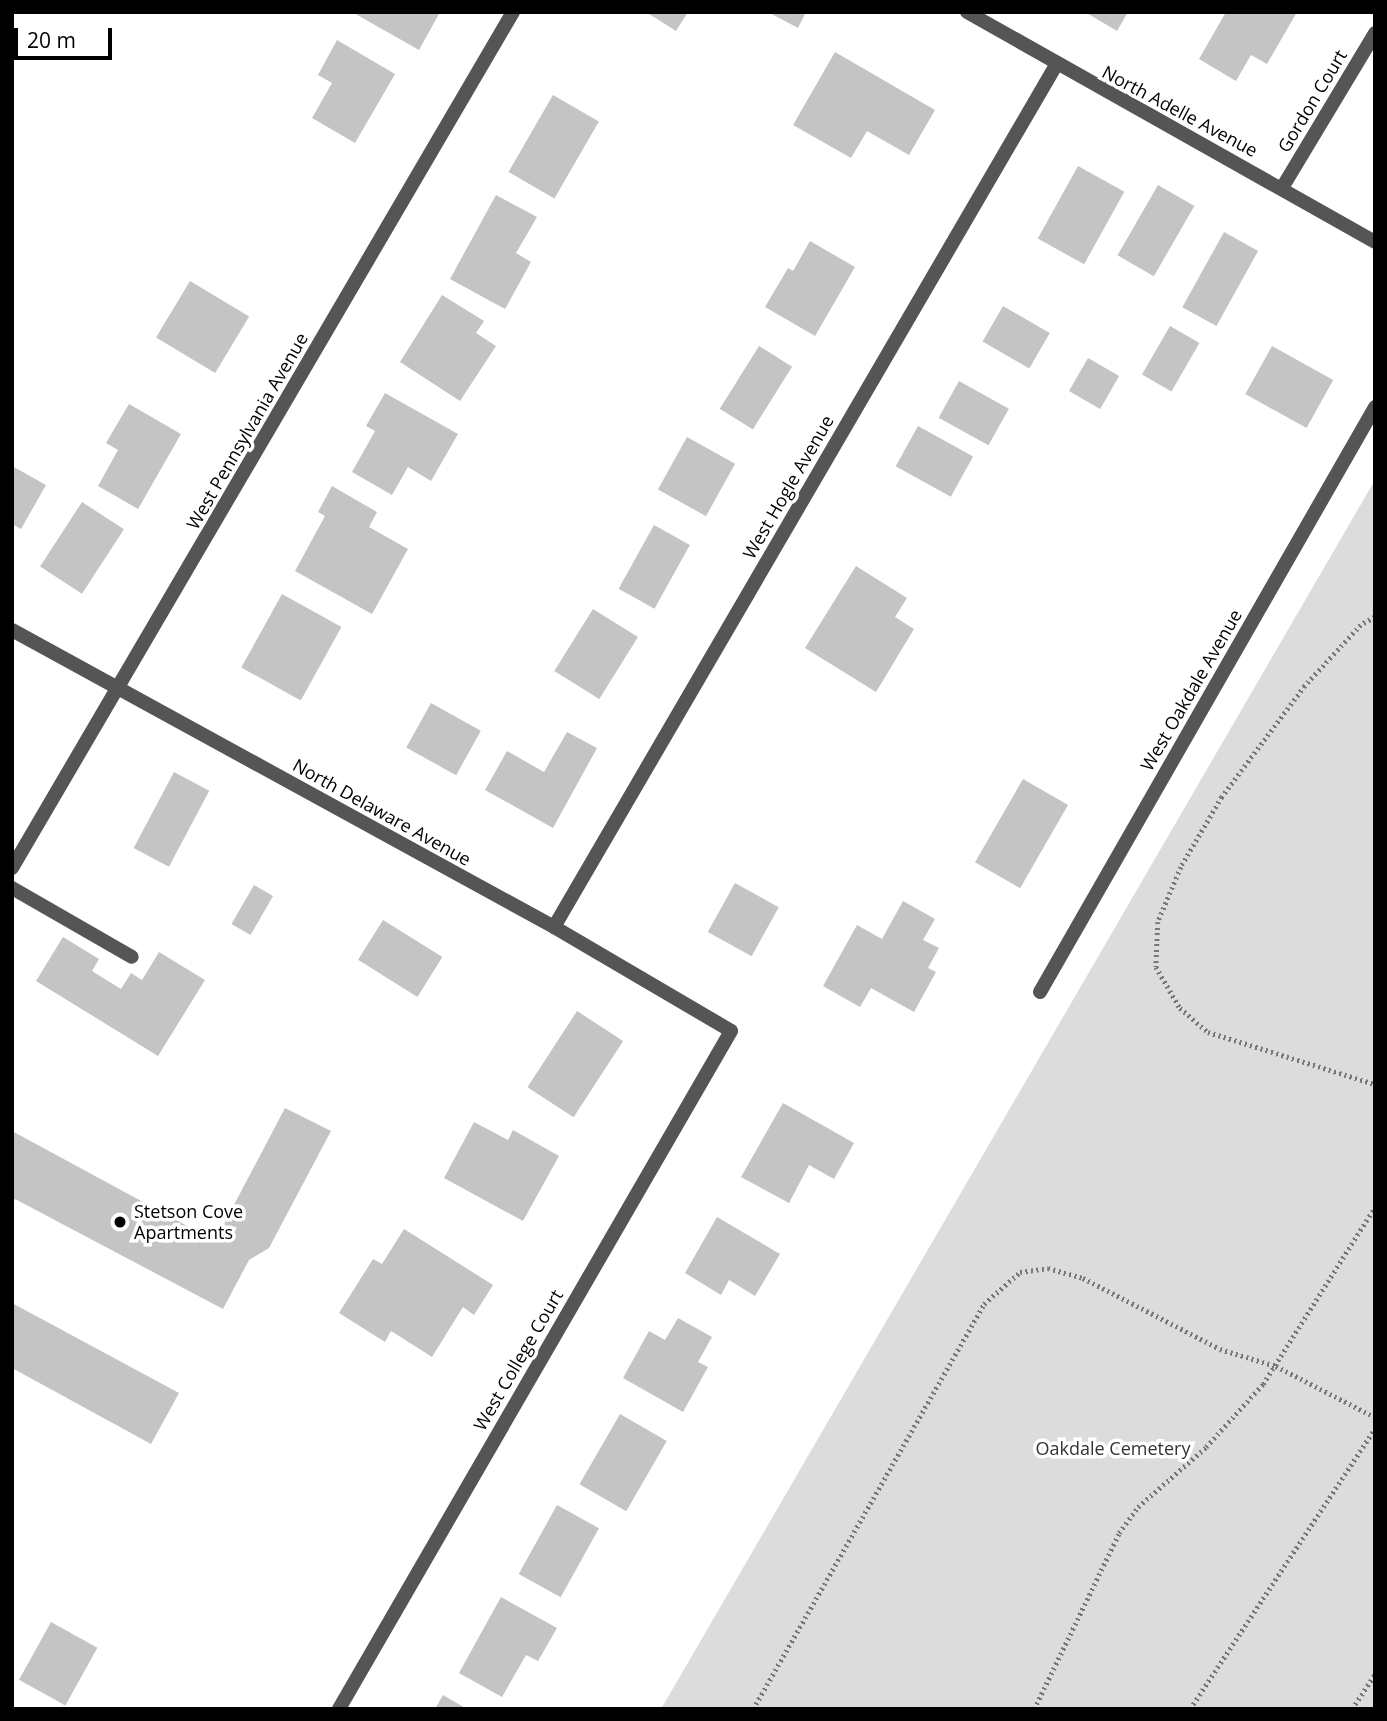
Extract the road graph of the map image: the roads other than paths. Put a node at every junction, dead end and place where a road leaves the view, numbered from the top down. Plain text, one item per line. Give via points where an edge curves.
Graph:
1 (513, 12) edge
2 (967, 12) edge
3 (1375, 33) edge
4 (1056, 65) junction
5 (1282, 188) junction
6 (1375, 242) edge
7 (1375, 407) edge
8 (12, 629) edge
9 (119, 690) junction
10 (12, 868) edge
11 (12, 888) edge
12 (554, 927) junction
13 (132, 957) dead end
14 (1040, 992) dead end
15 (731, 1031) joint
16 (339, 1709) edge

1 - 9 street, West Pennsylvania Avenue
2 - 4 street, North Adelle Avenue
3 - 5 street, Gordon Court
4 - 5 street, North Adelle Avenue
4 - 12 street, West Hogle Avenue
5 - 6 street, North Adelle Avenue
7 - 14 street, West Oakdale Avenue
8 - 9 street, North Delaware Avenue
9 - 10 street, West Pennsylvania Avenue
9 - 12 street, North Delaware Avenue
11 - 13 street
12 - 15 street, North Delaware Avenue
15 - 16 street, West College Court

